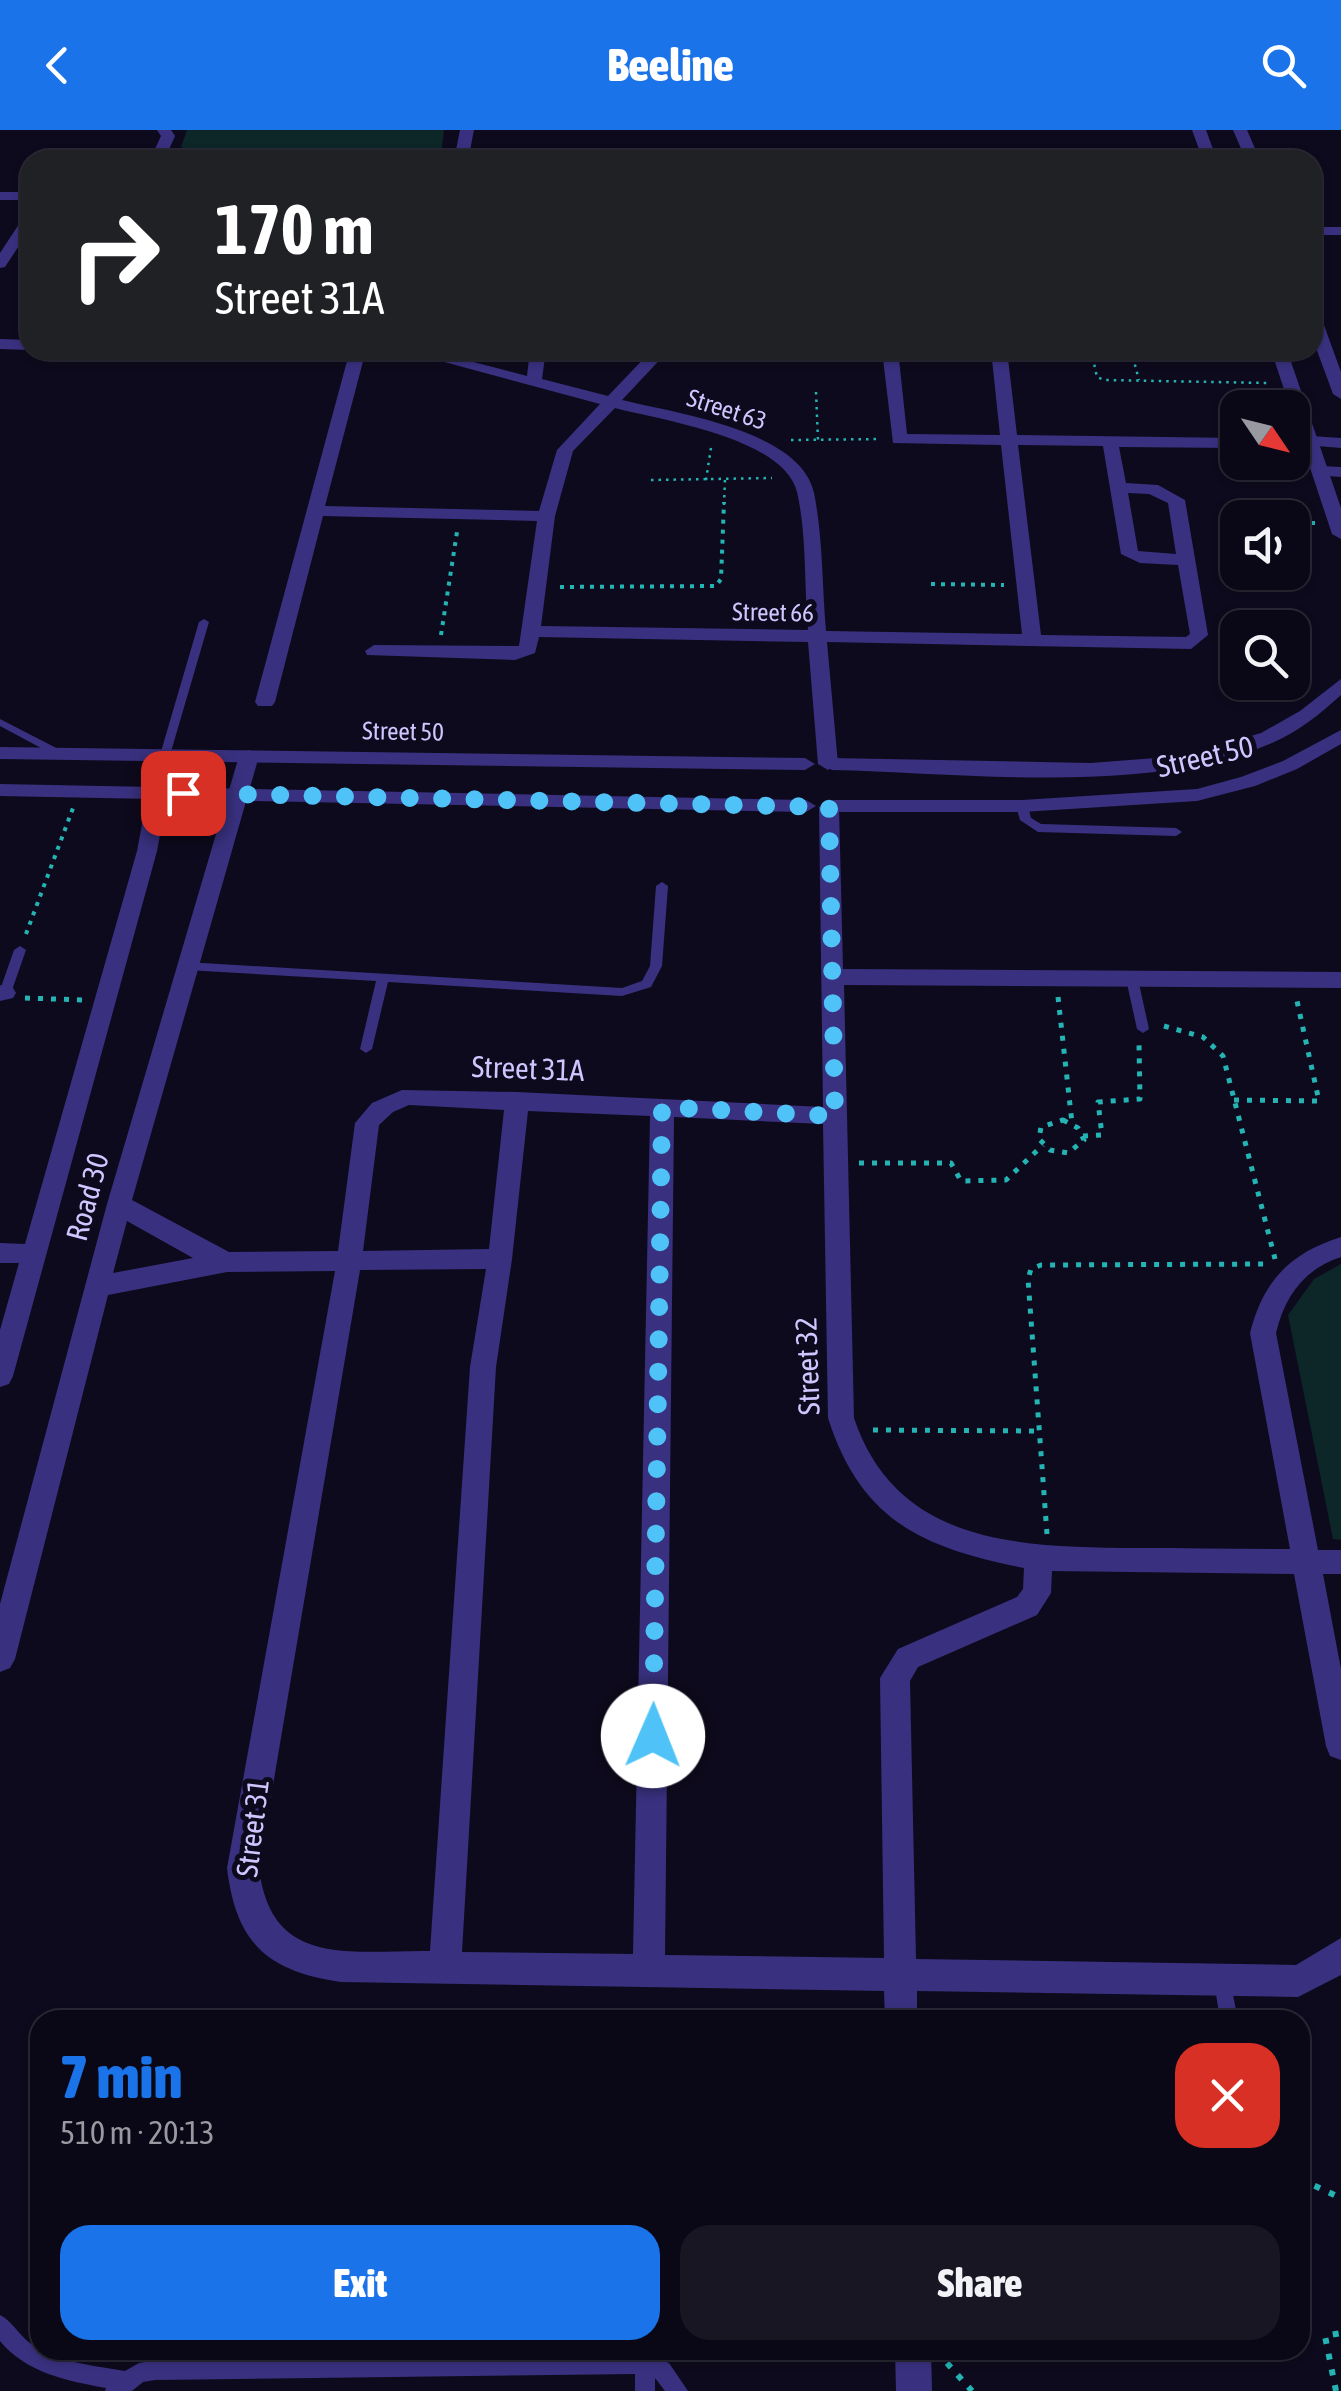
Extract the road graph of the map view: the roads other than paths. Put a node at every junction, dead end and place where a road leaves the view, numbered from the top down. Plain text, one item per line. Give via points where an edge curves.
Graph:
1 (20, 233) edge
2 (0, 264) edge
3 (1322, 342) edge
4 (355, 360) edge
5 (456, 360) edge
6 (537, 360) edge
7 (651, 360) edge
8 (891, 360) edge
9 (1000, 360) edge
10 (1283, 360) edge
11 (534, 381) junction
12 (1291, 390) edge
13 (1341, 394) edge
14 (610, 401) junction
15 (1011, 440) junction
16 (1110, 441) junction
17 (1310, 442) joint
18 (1220, 443) edge
19 (1341, 443) edge
20 (1321, 472) junction
21 (1341, 472) edge
22 (1118, 488) junction
23 (314, 511) junction
24 (546, 516) junction
25 (1341, 534) edge
26 (1186, 560) junction
27 (204, 622) dead end
28 (531, 631) junction
29 (818, 638) junction
30 (1032, 642) junction
31 (374, 651) dead end
32 (1341, 686) edge
33 (264, 702) dead end
34 (0, 722) edge
35 (1341, 736) edge
36 (0, 753) edge
37 (60, 754) junction
38 (165, 755) junction
39 (248, 756) junction
40 (805, 764) junction
41 (830, 764) junction
42 (0, 790) edge
43 (155, 793) junction
44 (239, 794) junction
45 (823, 806) junction
46 (1022, 806) junction
47 (1176, 832) dead end
48 (662, 886) dead end
49 (20, 950) road end
50 (186, 966) junction
51 (832, 977) junction
52 (383, 978) junction
53 (1132, 979) junction
54 (1341, 980) edge
55 (2, 993) edge
56 (1143, 1029) road end
57 (366, 1049) dead end
58 (517, 1100) junction
59 (662, 1107) junction
60 (835, 1116) junction
61 (119, 1204) junction
62 (1341, 1247) edge
63 (0, 1253) edge
64 (36, 1254) junction
65 (500, 1259) junction
66 (227, 1262) junction
67 (349, 1262) junction
68 (96, 1288) junction
69 (0, 1376) edge
70 (1044, 1560) junction
71 (1307, 1561) junction
72 (1341, 1562) edge
73 (0, 1658) edge
74 (1341, 1746) edge
75 (1341, 1954) edge
76 (445, 1968) junction
77 (649, 1972) junction
78 (900, 1975) junction
79 (1222, 1979) junction
80 (901, 2010) edge
81 (1227, 2010) edge
82 (0, 2325) edge
83 (30, 2355) edge
84 (37, 2360) edge
85 (913, 2360) edge
86 (645, 2364) junction
87 (120, 2386) edge
88 (645, 2391) edge
89 (678, 2391) edge
90 (914, 2391) edge

1 - 2 street
3 - 13 street
4 - 23 street
5 - 11 street, Street 63
6 - 11 street
7 - 14 street
8 - 15 street via 898,439
9 - 15 street
10 - 12 street
11 - 14 street, Street 63
14 - 24 street via 565,450
14 - 29 street, Street 63 via 752,441 788,464 804,490
15 - 16 street
15 - 30 street
16 - 18 street
16 - 22 street
17 - 19 street
17 - 20 street
20 - 21 street
20 - 25 street
22 - 26 street via 1152,488 1176,500
22 - 26 street via 1130,554
23 - 24 street
23 - 33 street
24 - 28 street
26 - 30 street, Street 66 via 1198,635 1186,644
27 - 38 lane
28 - 29 street, Street 66
28 - 31 street via 529,647 520,654
29 - 30 street, Street 66
29 - 41 street
32 - 41 street, Street 50 via 1296,725 1195,760 1077,770
34 - 37 lane
35 - 46 street, Street 50 via 1276,771 1197,795
36 - 37 street, Street 50
37 - 38 street, Street 50
38 - 39 street, Street 50
38 - 43 street, Road 30
39 - 40 street, Street 50
39 - 44 street, Road 30
40 - 41 street, Street 50
40 - 45 street via 783,784 789,797
41 - 45 street via 855,785 850,798
42 - 43 street, Street 50
43 - 44 street, Street 50
43 - 64 street, Road 30 via 148,851
44 - 45 street, Street 50
44 - 50 street, Road 30
45 - 46 street, Street 50
45 - 51 street, Street 32
46 - 47 lane via 1038,828
48 - 52 lane via 656,966 647,984 622,992
49 - 55 lane
50 - 52 lane
50 - 61 street, Road 30
51 - 53 street
51 - 60 street, Street 32
52 - 57 lane
53 - 54 street
53 - 56 lane
58 - 59 street, Street 31A
58 - 65 street
58 - 67 street, Street 31A via 409,1097 373,1114
59 - 60 street, Street 31A
59 - 77 street
60 - 70 street, Street 32 via 850,1454 876,1492 902,1512 965,1542
61 - 66 street
61 - 68 street, Road 30
62 - 71 street via 1292,1272 1268,1308 1263,1333
63 - 64 street
64 - 69 street, Road 30
65 - 67 street
65 - 76 street via 482,1367
66 - 67 street
66 - 68 street
67 - 76 street, Street 31 via 243,1868 245,1900 279,1949 308,1963
68 - 73 street, Road 30
70 - 71 street, Street 32
70 - 78 street via 1027,1606 908,1658 895,1678
71 - 72 street, Street 32
71 - 74 street
75 - 79 street, Street 31 via 1298,1981
76 - 77 street, Street 31
77 - 78 street, Street 31
78 - 79 street, Street 31
78 - 80 street
79 - 81 lane
82 - 83 lane
84 - 87 lane
85 - 90 street
86 - 87 lane via 155,2370
86 - 88 lane
86 - 89 lane via 662,2370

